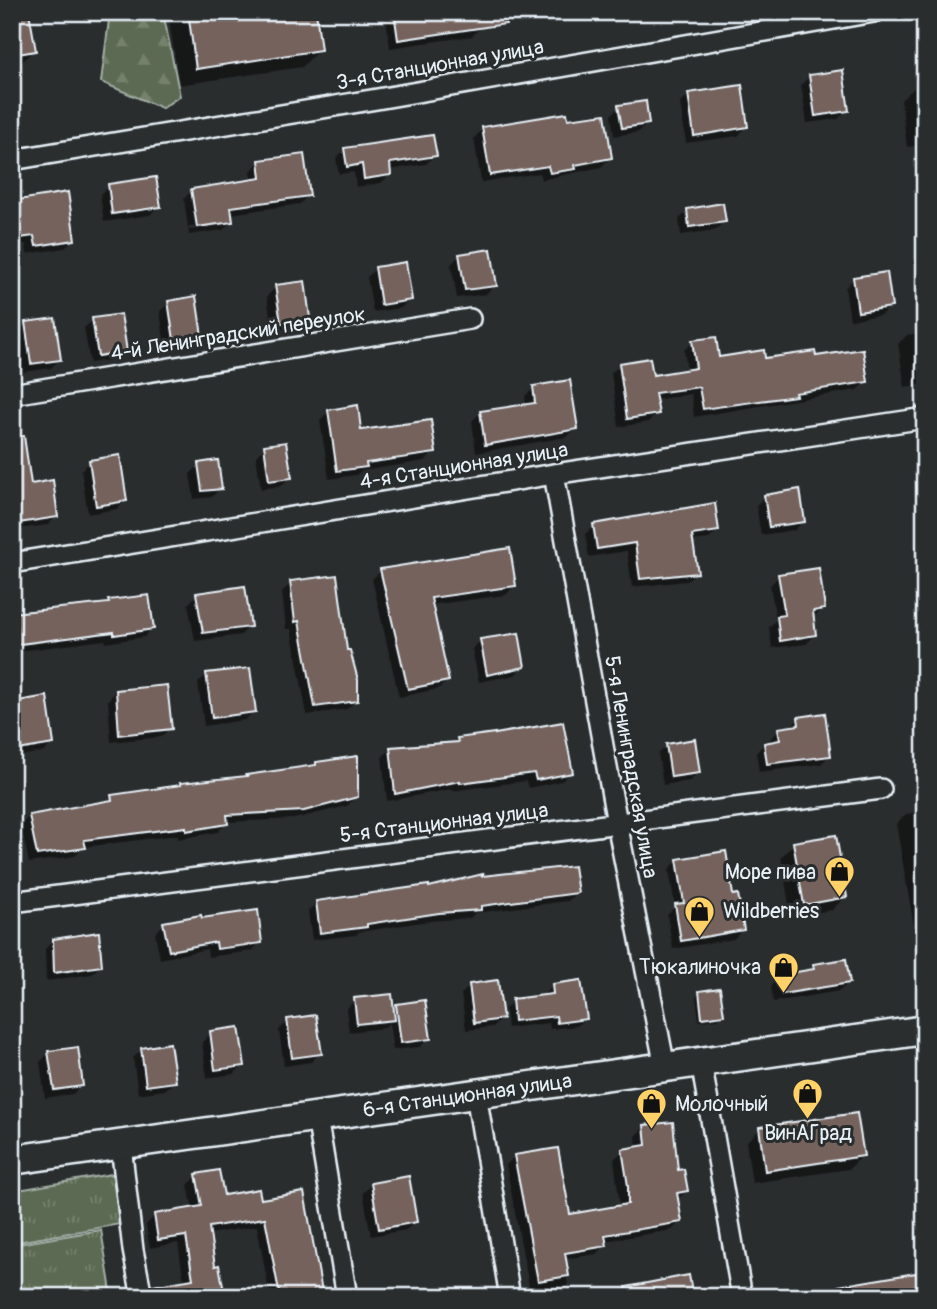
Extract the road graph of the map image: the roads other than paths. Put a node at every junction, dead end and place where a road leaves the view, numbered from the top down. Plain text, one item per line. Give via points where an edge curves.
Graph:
1 (874, 12) edge
2 (12, 160) edge
3 (470, 319) dead end
4 (12, 394) edge
5 (925, 418) edge
6 (554, 474) junction
7 (12, 563) edge
8 (881, 789) dead end
9 (617, 823) junction
10 (12, 902) edge
11 (925, 1032) edge
12 (701, 1062) junction
13 (665, 1067) junction
14 (476, 1094) junction
15 (317, 1117) junction
16 (121, 1145) junction
17 (12, 1160) edge
18 (142, 1297) edge
19 (347, 1297) edge
20 (510, 1297) edge
21 (742, 1297) edge

1 - 2 street, 3-я Станционная улица
3 - 4 street, 4-й Ленинградский переулок
5 - 6 street, 4-я Станционная улица
6 - 7 street, 4-я Станционная улица
6 - 9 street, 5-я Ленинградская улица
8 - 9 street, 5-я Станционная улица
9 - 10 street, 5-я Станционная улица
9 - 13 street, 5-я Ленинградская улица
11 - 12 main road, 6-я Станционная улица
12 - 13 main road, 6-я Станционная улица
12 - 21 street
13 - 14 main road, 6-я Станционная улица
14 - 15 main road, 6-я Станционная улица
14 - 20 street
15 - 16 main road, 6-я Станционная улица
15 - 19 street
16 - 17 main road, 6-я Станционная улица
16 - 18 street

